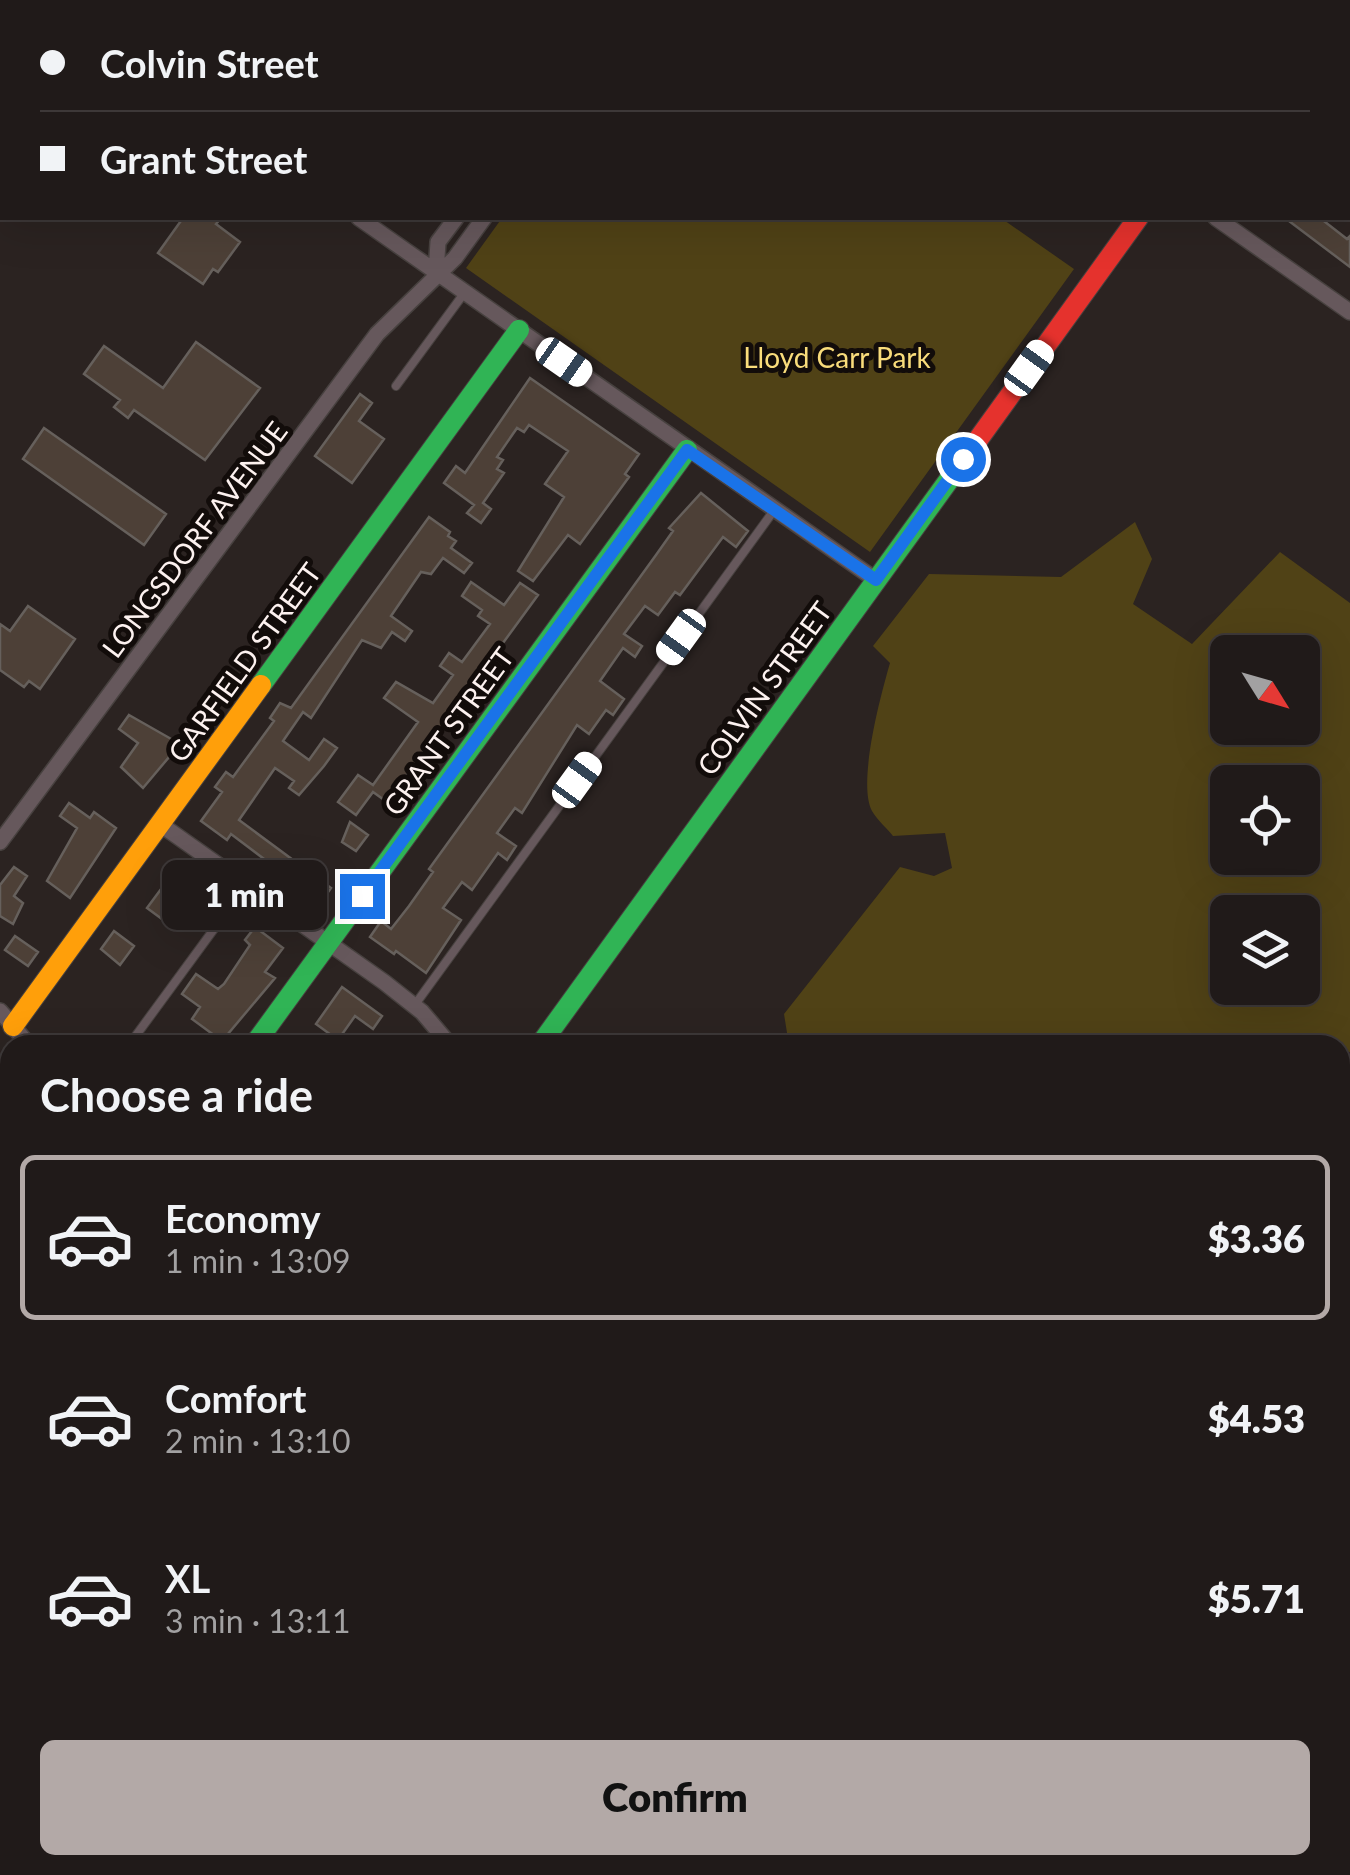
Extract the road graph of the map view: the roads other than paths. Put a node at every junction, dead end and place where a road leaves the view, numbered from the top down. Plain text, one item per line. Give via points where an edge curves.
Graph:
1 (362, 220) edge
2 (454, 220) edge
3 (483, 220) edge
4 (1137, 220) edge
5 (1219, 220) edge
6 (436, 272) junction
7 (465, 292) junction
8 (1350, 312) edge
9 (518, 330) junction
10 (396, 386) dead end
11 (687, 450) junction
12 (774, 509) junction
13 (876, 580) junction
14 (160, 824) junction
15 (0, 842) edge
16 (247, 884) junction
17 (328, 942) junction
18 (414, 1006) junction
19 (7, 1019) edge
20 (136, 1035) edge
21 (261, 1035) edge
22 (441, 1035) edge
23 (547, 1035) edge

1 - 6 street
2 - 6 street, LONGSDORF AVENUE via 438,242
3 - 6 street, LONGSDORF AVENUE
4 - 13 street, COLVIN STREET
5 - 8 street
6 - 7 street
6 - 15 street, LONGSDORF AVENUE via 377,334
7 - 9 street
7 - 10 lane
9 - 11 street
9 - 14 street, GARFIELD STREET
11 - 12 street
11 - 17 street, GRANT STREET
12 - 13 street
12 - 18 lane
13 - 23 street, COLVIN STREET
14 - 16 street
14 - 19 street, GARFIELD STREET
16 - 17 street
16 - 20 lane
17 - 18 street
17 - 21 street, GRANT STREET
18 - 22 street

